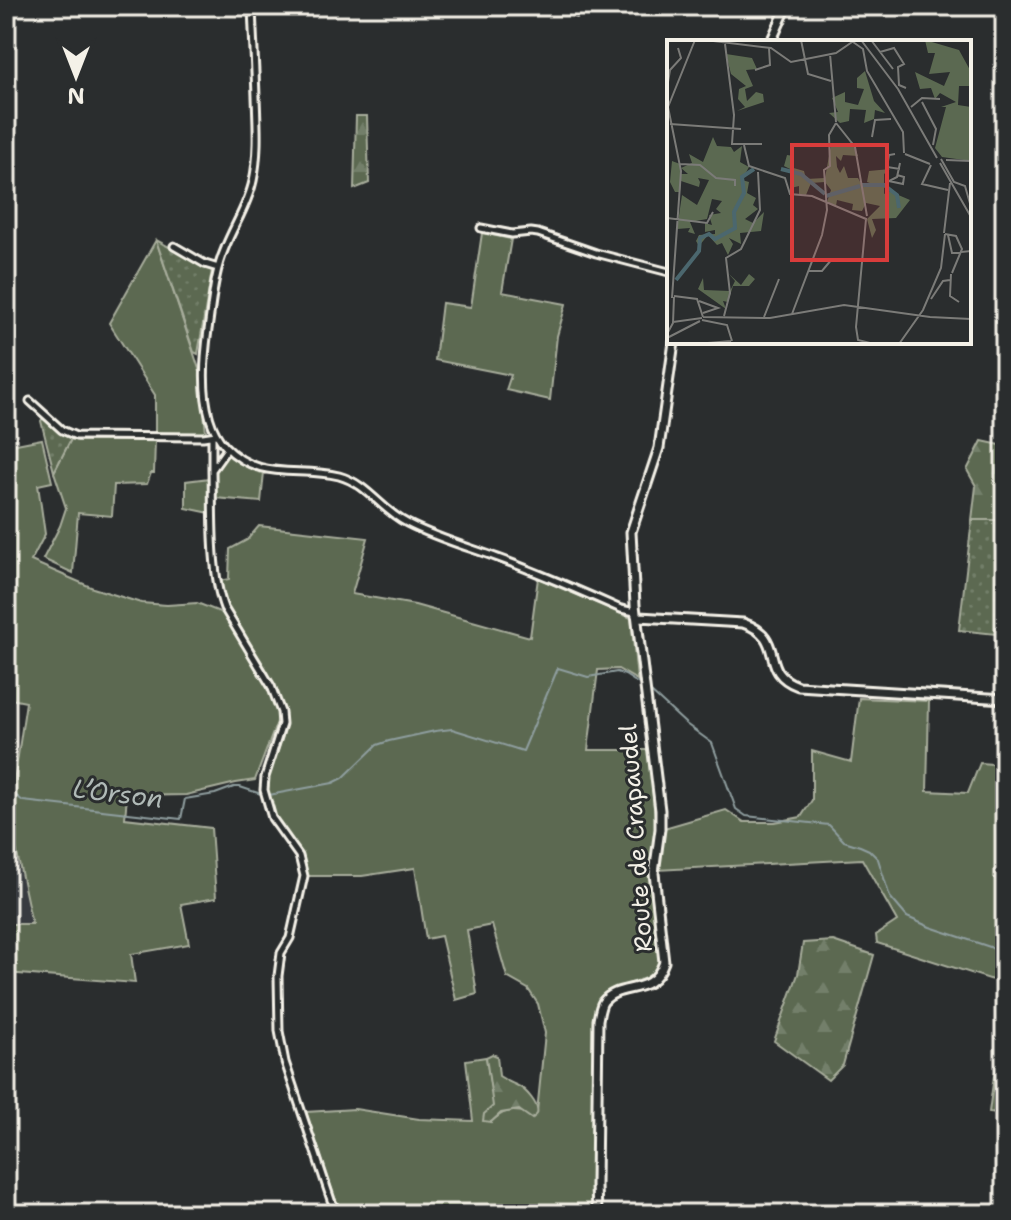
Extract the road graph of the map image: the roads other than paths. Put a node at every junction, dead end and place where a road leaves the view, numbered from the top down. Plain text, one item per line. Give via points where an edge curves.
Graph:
1 (252, 6) edge
2 (586, 6) edge
3 (787, 6) edge
4 (577, 13) dead end
5 (772, 40) edge
6 (481, 228) dead end
7 (174, 246) dead end
8 (218, 268) junction
9 (667, 271) edge
10 (674, 344) edge
11 (30, 401) dead end
12 (214, 436) junction
13 (227, 449) junction
14 (212, 470) junction
15 (636, 615) junction
16 (1005, 699) edge
17 (338, 1214) edge
18 (597, 1214) edge

1 - 8 street via 256,166 249,197
2 - 4 street
3 - 5 street
6 - 9 street via 538,233
7 - 8 street
8 - 12 street via 204,367
10 - 15 street via 659,448 631,532
11 - 12 street via 76,436
12 - 13 street
12 - 14 street
13 - 14 street
13 - 15 street via 258,468 349,479 416,528
14 - 17 street via 219,594 281,712 265,777 266,801 299,856 304,876 290,938 281,953 279,1031
15 - 16 street via 753,627 769,643 780,676 798,686
15 - 18 street, Route de Crapaudel via 660,810 654,873 665,952 656,978 602,1004

